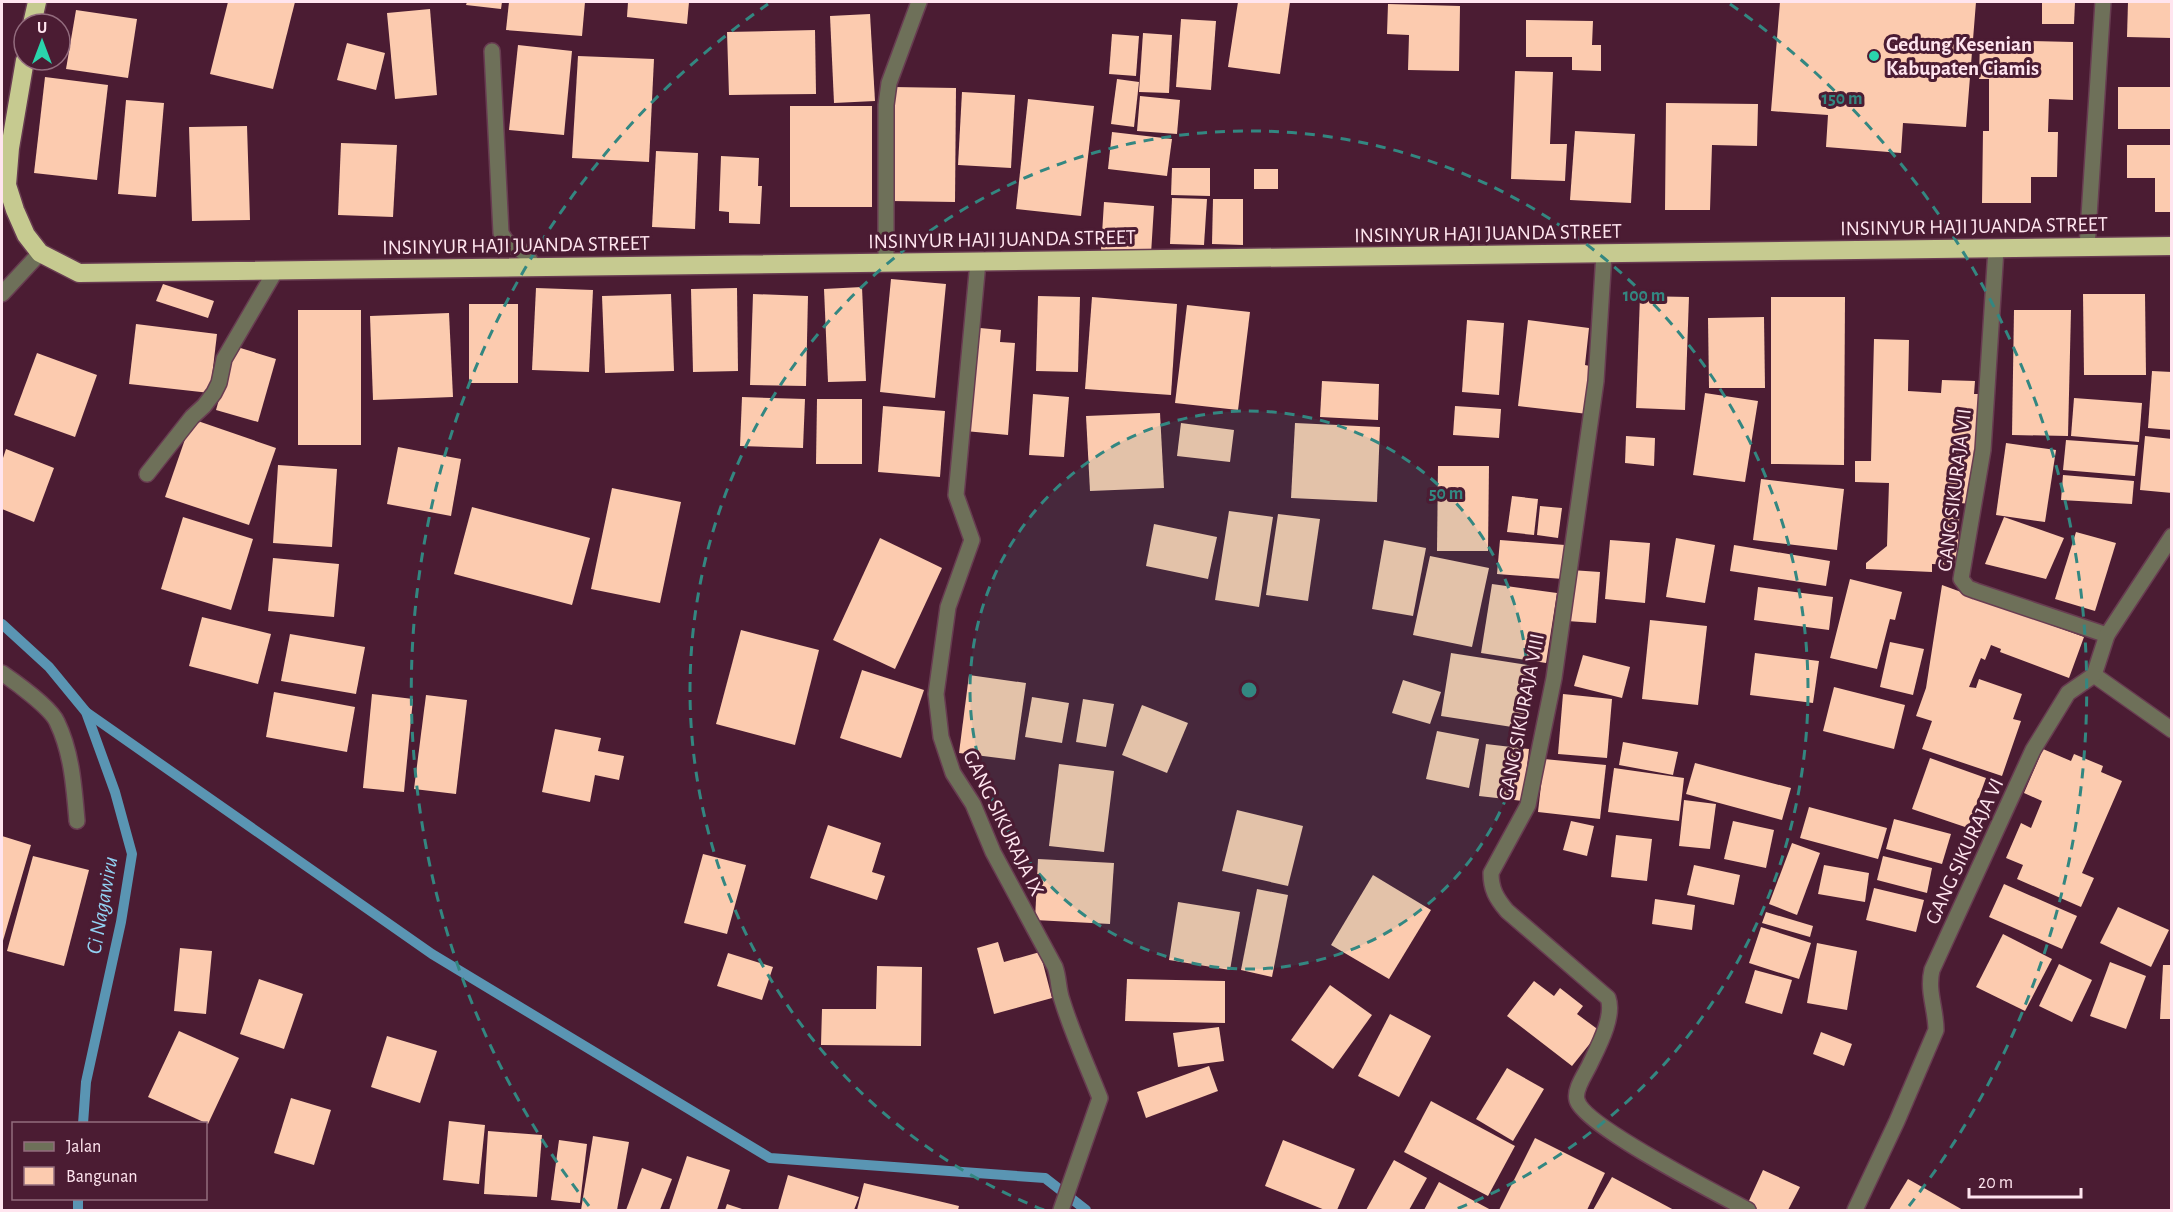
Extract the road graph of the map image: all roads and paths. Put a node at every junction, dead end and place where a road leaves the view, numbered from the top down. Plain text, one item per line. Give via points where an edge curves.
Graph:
1 (919, 2) edge
2 (2103, 2) edge
3 (492, 51) dead end
4 (23, 72) edge
5 (2172, 246) edge
6 (2087, 247) junction
7 (1996, 249) junction
8 (40, 253) junction
9 (1604, 254) junction
10 (978, 262) junction
11 (886, 263) junction
12 (534, 267) junction
13 (276, 270) junction
14 (2, 294) edge
15 (147, 474) dead end
16 (2172, 536) edge
17 (2107, 635) junction
18 (2, 673) edge
19 (2094, 675) junction
20 (2172, 730) edge
21 (77, 821) dead end
22 (1061, 1210) edge
23 (1748, 1210) edge
24 (1855, 1210) edge

1 - 11 street via 889,83
2 - 6 street
3 - 12 street via 501,232 506,241 526,254
4 - 8 highway, INSINYUR HAJI JUANDA STREET via 7,185 26,235
5 - 6 highway, INSINYUR HAJI JUANDA STREET
6 - 7 highway, INSINYUR HAJI JUANDA STREET
7 - 9 highway, INSINYUR HAJI JUANDA STREET
7 - 17 street, GANG SIKURAJA VII via 1983,450 1961,579 1968,588
8 - 13 highway, INSINYUR HAJI JUANDA STREET via 79,273
8 - 14 street
9 - 10 highway, INSINYUR HAJI JUANDA STREET
9 - 23 street, GANG SIKURAJA VIII via 1596,381 1554,678 1528,806 1491,873 1491,885 1507,910 1608,998 1609,1013 1600,1042 1578,1089 1576,1100 1584,1113 1641,1152
10 - 11 highway, INSINYUR HAJI JUANDA STREET
10 - 22 street, GANG SIKURAJA IX via 956,495 972,540 948,607 936,694 941,737 953,773 974,804 993,852 1055,967 1060,996 1100,1098
11 - 12 highway, INSINYUR HAJI JUANDA STREET
12 - 13 highway, INSINYUR HAJI JUANDA STREET
13 - 15 street via 224,359 214,393
16 - 17 street
17 - 19 street
18 - 21 street via 57,720 73,773
19 - 20 street
19 - 24 street, GANG SIKURAJA VI via 2068,693 2033,750 1932,970 1929,982 1935,1030

